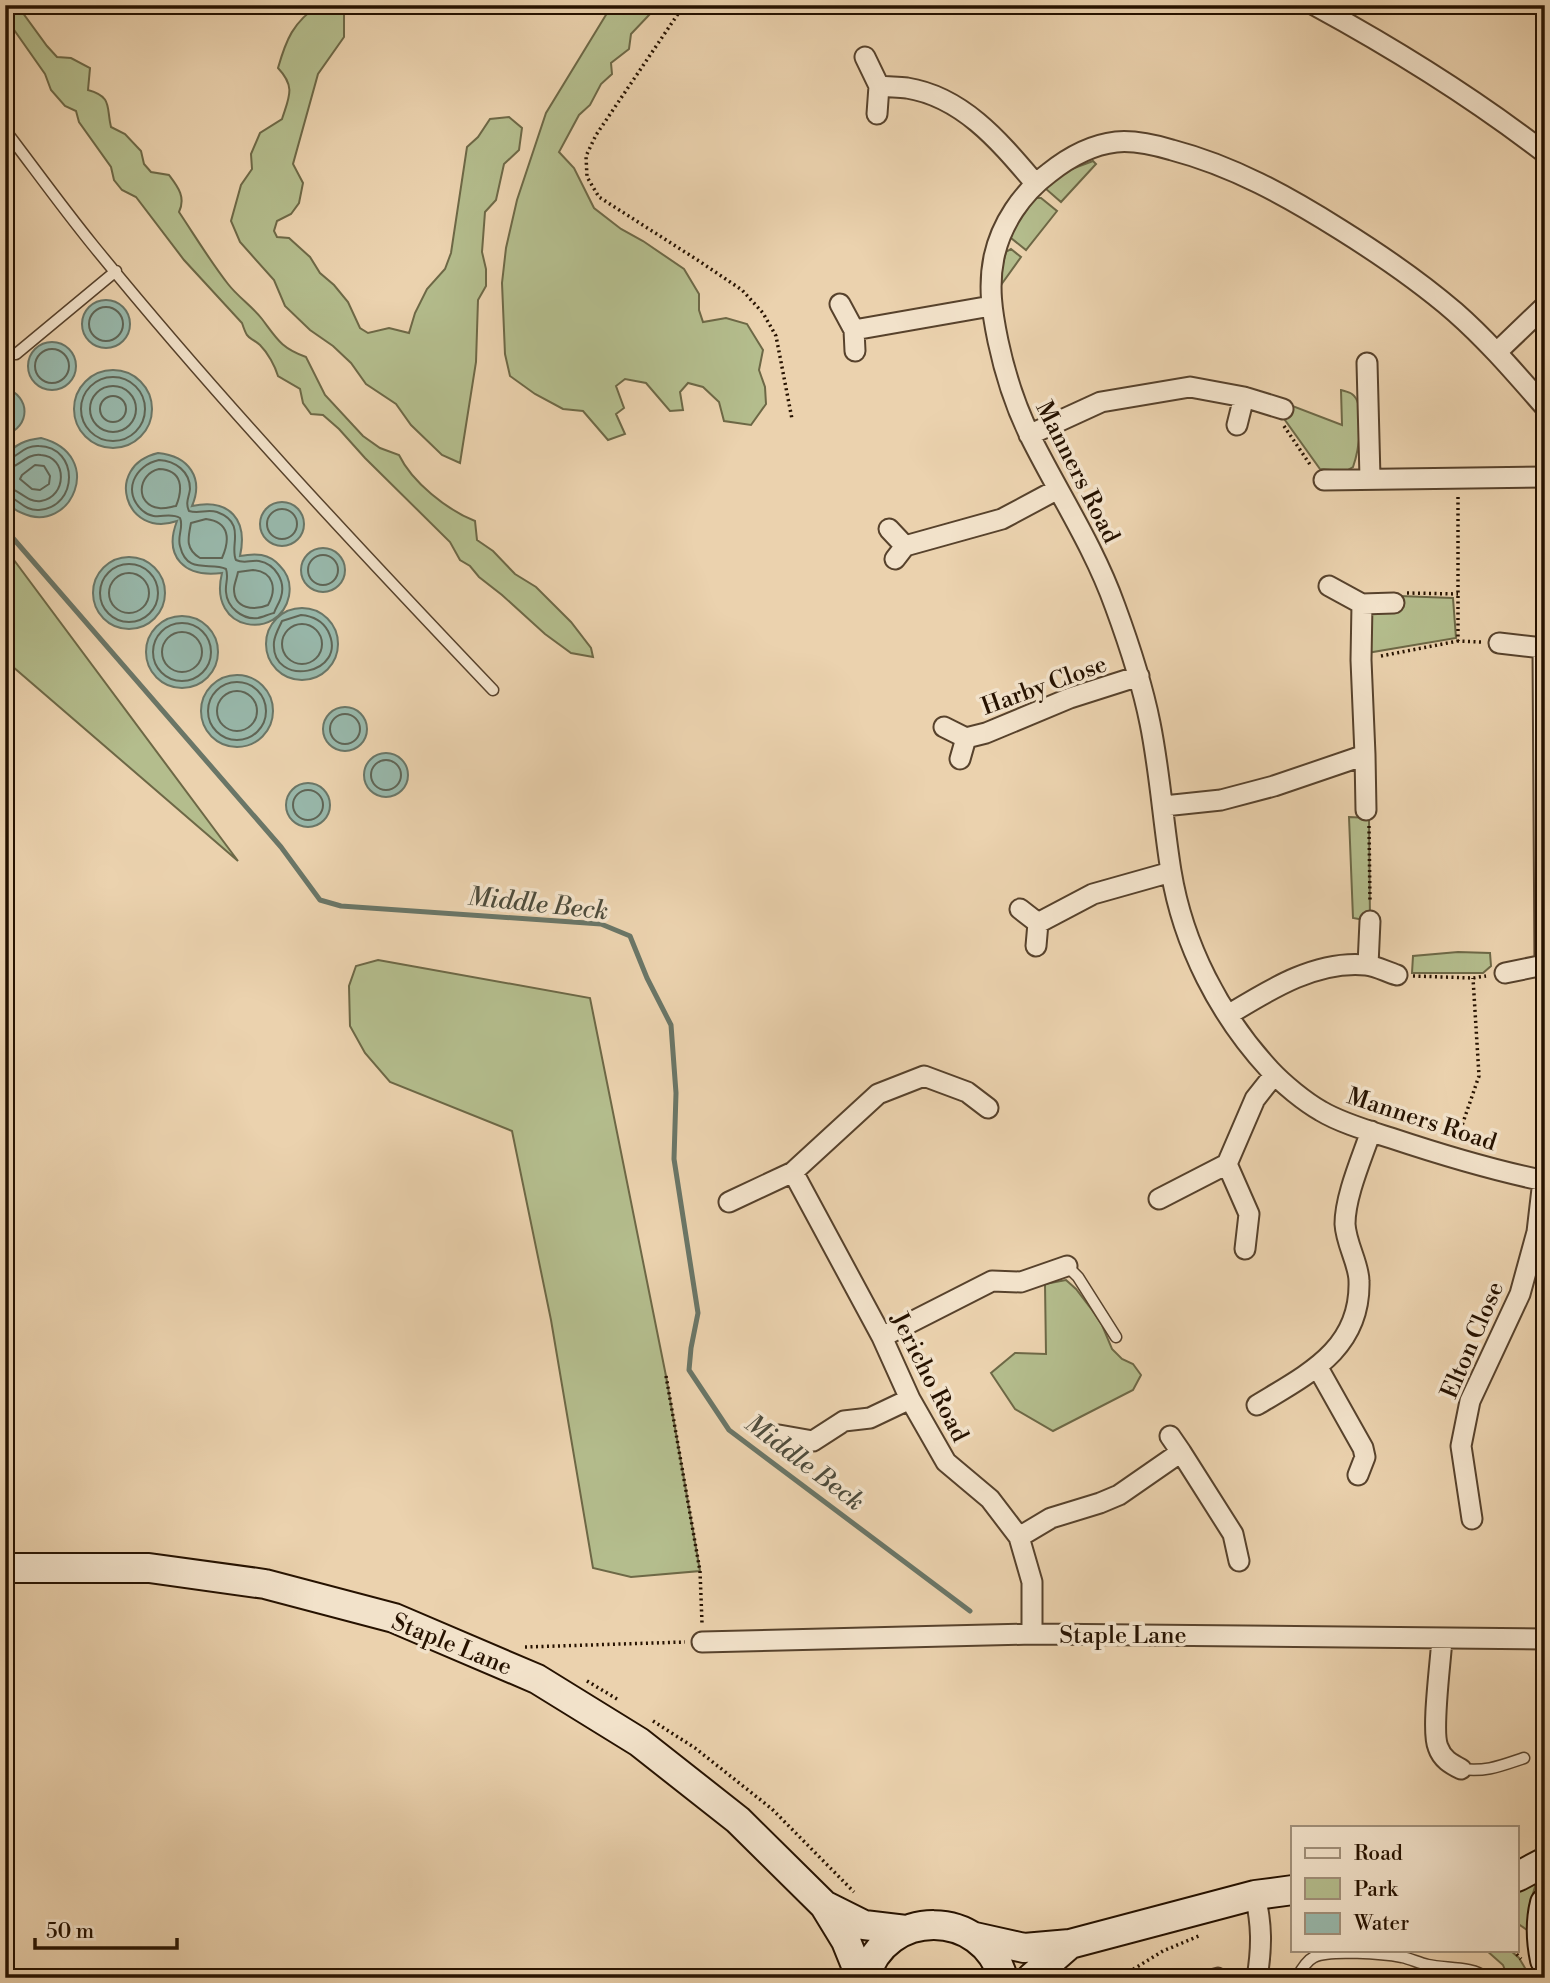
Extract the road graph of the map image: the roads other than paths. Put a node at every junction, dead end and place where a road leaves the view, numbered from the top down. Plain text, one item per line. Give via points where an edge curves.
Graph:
1 (1314, 5) edge
2 (865, 57) dead end
3 (879, 86) junction
4 (877, 114) dead end
5 (5, 130) edge
6 (1545, 153) edge
7 (1035, 183) junction
8 (116, 271) junction
9 (840, 304) dead end
10 (991, 306) junction
11 (1545, 306) edge
12 (854, 330) junction
13 (855, 351) dead end
14 (1497, 352) junction
15 (16, 354) dead end
16 (1367, 363) dead end
17 (1244, 397) junction
18 (1545, 407) edge
19 (1283, 409) dead end
20 (1237, 425) dead end
21 (1029, 435) junction
22 (1545, 477) edge
23 (1370, 478) junction
24 (1324, 480) dead end
25 (1058, 489) junction
26 (890, 529) dead end
27 (1329, 586) dead end
28 (1394, 603) dead end
29 (1362, 604) junction
30 (1499, 643) road end
31 (1544, 648) edge
32 (1139, 676) junction
33 (493, 690) dead end
34 (944, 727) dead end
35 (966, 738) junction
36 (1365, 755) junction
37 (960, 759) dead end
38 (1164, 806) junction
39 (1366, 810) road end
40 (1171, 872) junction
41 (1020, 909) dead end
42 (1370, 922) road end
43 (1038, 923) junction
44 (1036, 946) dead end
45 (1368, 965) junction
46 (1544, 965) edge
47 (1505, 973) road end
48 (1397, 975) road end
49 (1228, 1016) junction
50 (1274, 1075) junction
51 (988, 1108) dead end
52 (1371, 1131) junction
53 (1227, 1164) junction
54 (793, 1172) junction
55 (1544, 1181) edge
56 (1158, 1199) dead end
57 (729, 1202) dead end
58 (1245, 1248) dead end
59 (1067, 1266) joint
60 (882, 1337) junction
61 (1115, 1337) dead end
62 (1318, 1368) junction
63 (910, 1399) junction
64 (1257, 1405) dead end
65 (779, 1435) dead end
66 (1358, 1475) dead end
67 (1472, 1519) dead end
68 (1019, 1537) junction
69 (1239, 1561) dead end
70 (5, 1568) edge
71 (1032, 1634) junction
72 (1442, 1638) junction
73 (1545, 1639) edge
74 (702, 1642) road end
75 (1524, 1758) dead end
76 (1461, 1769) joint
77 (1545, 1862) edge
78 (1518, 1876) edge
79 (1291, 1890) edge
80 (1255, 1895) junction
81 (1545, 1903) edge
82 (824, 1905) junction
83 (906, 1930) junction
84 (975, 1937) junction
85 (1518, 1938) edge
86 (1070, 1944) junction
87 (1544, 1959) edge
88 (863, 1978) edge
89 (1003, 1978) edge
90 (1031, 1978) edge
91 (1199, 1978) edge
92 (1229, 1978) edge
93 (1257, 1978) edge
94 (1297, 1978) edge
95 (1487, 1978) edge

1 - 6 street via 1447,83
2 - 3 street
3 - 4 street
3 - 7 street via 928,94 973,117
5 - 8 lane
7 - 10 street, Manners Road via 1013,210 995,254
7 - 14 street, Manners Road via 1088,149 1118,142 1154,145 1211,161 1282,194 1400,268
8 - 15 lane
8 - 33 lane via 274,456
9 - 12 street
10 - 12 street
10 - 21 street, Manners Road via 1002,359
11 - 14 street
12 - 13 street
14 - 18 street, Manners Road
16 - 23 street
17 - 19 street
17 - 20 street
17 - 21 street via 1190,387 1101,402
21 - 25 street, Manners Road
22 - 23 street
23 - 24 street
25 - 26 street via 1002,519 900,552
25 - 32 street, Manners Road via 1090,547
27 - 29 street
28 - 29 street
29 - 36 street
30 - 31 street
31 - 46 street
32 - 35 street, Harby Close
32 - 38 street, Manners Road
34 - 35 street, Harby Close
35 - 37 street, Harby Close
36 - 38 street via 1221,800
36 - 39 street
38 - 40 street, Manners Road
40 - 43 street via 1093,894
40 - 49 street, Manners Road via 1182,921
41 - 43 street
42 - 45 street
43 - 44 street
45 - 48 street
45 - 49 street via 1330,965 1272,989
46 - 47 street
49 - 50 street, Manners Road
50 - 52 street, Manners Road via 1322,1112
50 - 53 street via 1255,1100
51 - 54 street via 967,1093 924,1076 878,1094
52 - 55 street, Manners Road via 1450,1158
52 - 62 street via 1347,1205 1345,1226 1360,1277 1359,1300 1353,1324
53 - 56 street
53 - 58 street via 1249,1214
54 - 57 street
54 - 60 street, Jericho Road
55 - 67 street, Elton Close via 1538,1232 1520,1294 1470,1401 1461,1446
59 - 60 street via 1021,1282 992,1281
59 - 61 lane
60 - 63 street, Jericho Road
62 - 64 street
62 - 66 street via 1363,1448 1365,1457
63 - 65 street via 870,1418 844,1421 813,1441
63 - 68 street, Jericho Road via 946,1462 990,1499
68 - 69 street via 1051,1518 1119,1495 1176,1444 1233,1534
68 - 71 street, Jericho Road via 1032,1582
70 - 82 street, Staple Lane via 149,1568 265,1584 394,1618 537,1679 639,1742 738,1820
71 - 72 street, Staple Lane
71 - 74 street, Staple Lane
72 - 73 street, Staple Lane
72 - 76 street via 1435,1738 1442,1756
75 - 76 lane via 1479,1771
77 - 78 street
79 - 80 street
80 - 86 street
80 - 93 street via 1262,1943
81 - 87 street
82 - 83 street, Staple Lane via 864,1925
82 - 88 street, Staple Lane
83 - 84 street via 934,1924
83 - 88 street via 883,1946
84 - 86 street via 1024,1948
84 - 89 street via 995,1957
85 - 87 street
86 - 90 street
91 - 92 lane via 1218,1973
94 - 95 lane via 1314,1957 1328,1953 1405,1957

